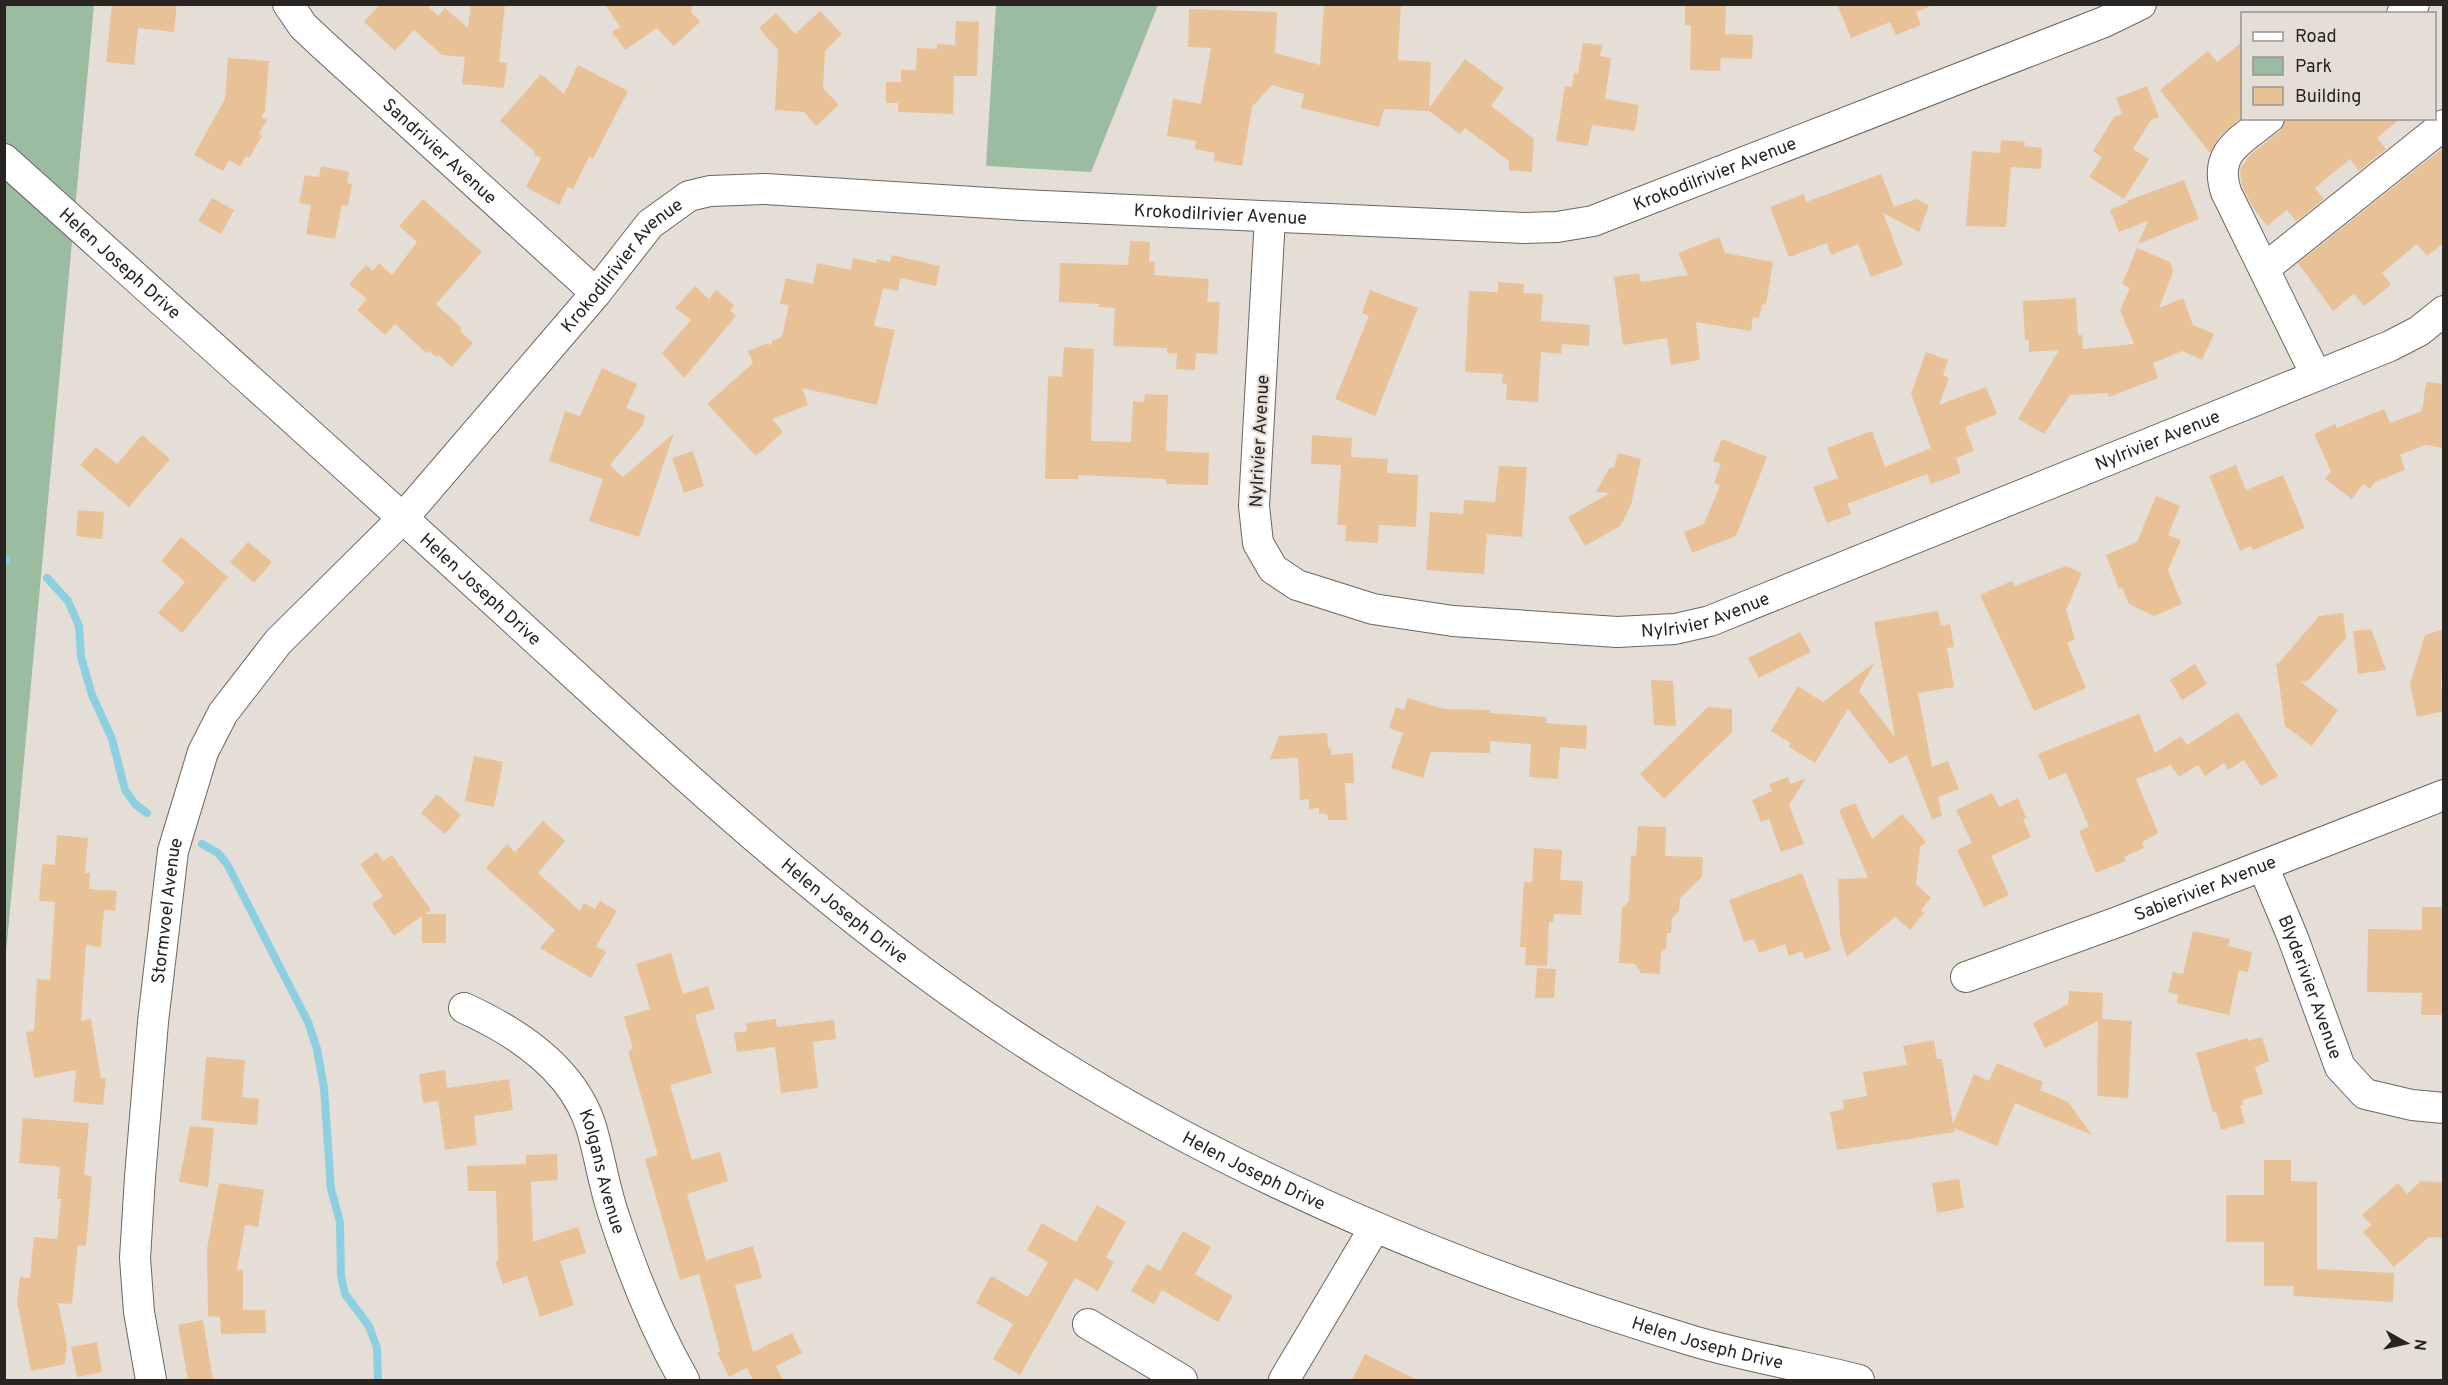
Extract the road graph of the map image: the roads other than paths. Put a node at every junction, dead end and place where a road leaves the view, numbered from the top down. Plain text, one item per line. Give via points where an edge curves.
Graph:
1 (288, 4) edge
2 (2141, 4) edge
3 (2100, 13) edge
4 (2266, 120) edge
5 (2444, 125) edge
6 (4, 159) edge
7 (1270, 217) junction
8 (2265, 268) junction
9 (596, 293) junction
10 (2444, 311) edge
11 (2316, 375) junction
12 (403, 518) junction
13 (2444, 795) edge
14 (2263, 866) junction
15 (1966, 977) dead end
16 (464, 1008) dead end
17 (2444, 1108) edge
18 (1375, 1227) junction
19 (1088, 1324) dead end
20 (151, 1380) edge
21 (684, 1380) edge
22 (1182, 1380) edge
23 (1284, 1380) edge
24 (1858, 1380) edge

1 - 9 street, Sandrivier Avenue via 321,44
2 - 3 street, Krokodilrivier Avenue
3 - 7 street, Krokodilrivier Avenue via 1593,221 1524,228
4 - 8 street via 2226,152 2221,177
5 - 8 street
6 - 12 street, Helen Joseph Drive
7 - 9 street, Krokodilrivier Avenue via 765,189 710,191 689,196 650,225
7 - 11 street, Nylrivier Avenue via 1254,506 1258,543 1273,569 1297,585 1373,609 1413,616 1617,632 1675,629 1710,621
8 - 11 street
9 - 12 street, Krokodilrivier Avenue
10 - 11 street, Nylrivier Avenue via 2419,331 2390,346
12 - 18 street, Helen Joseph Drive via 762,843 849,918 958,1000 1143,1113 1244,1167
12 - 20 street, Stormvoel Avenue via 278,642 248,678 223,712 203,752 186,805 173,851 164,915 135,1257 139,1312
13 - 14 street, Sabierivier Avenue
14 - 15 street, Sabierivier Avenue
14 - 17 street, Blyderivier Avenue via 2294,938 2340,1068 2365,1094
16 - 21 street, Kolgans Avenue via 501,1024 531,1045 575,1094 591,1128 603,1183 628,1258 660,1338
18 - 23 street
18 - 24 street, Helen Joseph Drive via 1467,1266 1700,1343
19 - 22 street

